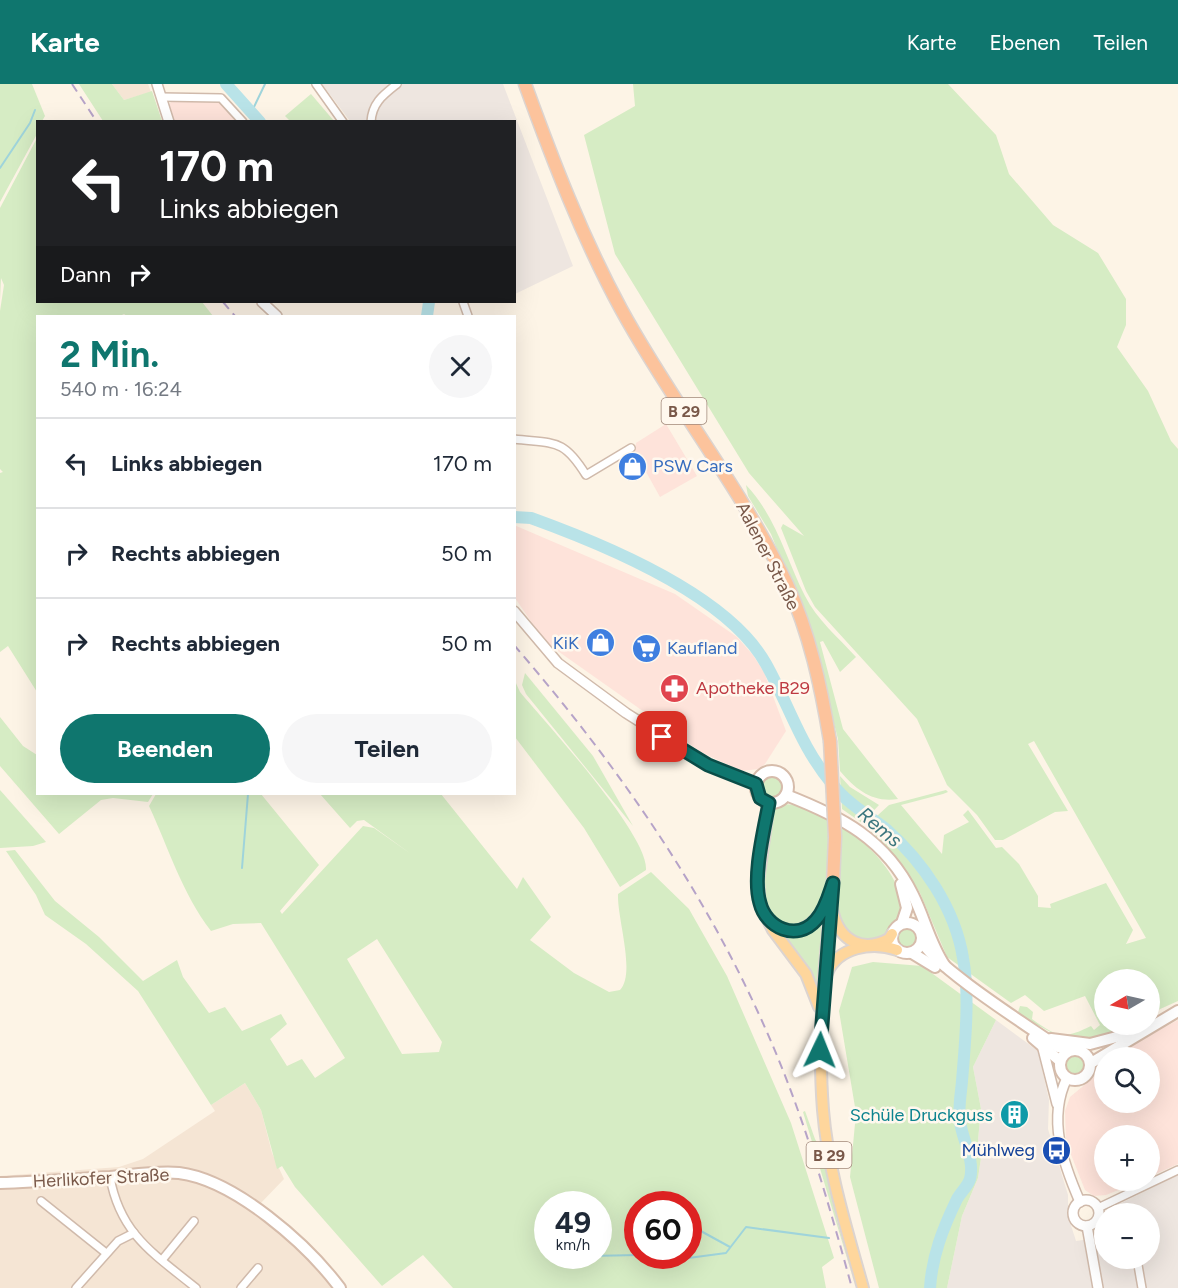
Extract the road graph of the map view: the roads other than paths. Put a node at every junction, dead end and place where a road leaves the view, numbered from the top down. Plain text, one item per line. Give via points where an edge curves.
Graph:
1 (157, 84) edge
2 (316, 84) edge
3 (397, 84) edge
4 (525, 84) edge
5 (161, 97) junction
6 (168, 120) edge
7 (241, 120) edge
8 (342, 120) edge
9 (371, 120) edge
10 (263, 303) edge
11 (276, 315) edge
12 (516, 440) edge
13 (631, 448) dead end
14 (516, 613) edge
15 (756, 784) junction
16 (786, 795) junction
17 (769, 803) junction
18 (837, 816) junction
19 (905, 882) junction
20 (833, 883) junction
21 (831, 900) junction
22 (768, 921) junction
23 (902, 923) junction
24 (918, 927) junction
25 (892, 934) junction
26 (922, 941) junction
27 (897, 950) junction
28 (912, 953) junction
29 (948, 971) junction
30 (824, 981) junction
31 (1174, 1012) edge
32 (1160, 1018) edge
33 (822, 1019) junction
34 (1124, 1035) joint
35 (1042, 1039) junction
36 (1070, 1050) junction
37 (1089, 1058) junction
38 (1060, 1061) junction
39 (1067, 1078) junction
40 (1057, 1107) junction
41 (1178, 1170) edge
42 (110, 1177) junction
43 (0, 1183) edge
44 (41, 1201) dead end
45 (1080, 1202) junction
46 (1109, 1203) edge
47 (1094, 1204) edge
48 (194, 1221) dead end
49 (1094, 1222) edge
50 (1087, 1226) junction
51 (134, 1233) junction
52 (106, 1253) junction
53 (162, 1260) junction
54 (258, 1268) dead end
55 (1139, 1269) edge
56 (76, 1288) edge
57 (196, 1288) edge
58 (241, 1288) edge
59 (340, 1288) edge
60 (863, 1288) edge
61 (1098, 1288) edge
62 (1142, 1288) edge

1 - 5 street
2 - 8 street
3 - 9 street via 379,98
4 - 20 highway, Aalener Straße / B 29, bridge via 572,206 621,310 761,535 787,586 821,684 830,741
5 - 6 street
5 - 7 street via 220,98
10 - 11 street
12 - 13 street via 558,444 571,452 586,475
14 - 15 street via 558,663 626,713 708,765
15 - 16 main road via 761,775 776,772 787,781
15 - 17 main road via 760,798
16 - 17 main road
16 - 18 main road
17 - 22 main road via 758,890
18 - 19 main road via 868,837
18 - 23 main road via 872,848 898,880 907,903
19 - 24 main road
19 - 29 main road
20 - 21 main road, Aalener Straße / B 29
20 - 22 main road via 821,914 809,927 783,930
21 - 25 main road via 836,925 848,940 877,943 890,939
21 - 30 main road, Aalener Straße / B 29
22 - 33 main road via 806,974
23 - 24 main road
23 - 25 main road
24 - 26 main road
25 - 27 main road
26 - 28 main road
26 - 29 main road
27 - 28 main road
27 - 30 main road via 847,950 834,960
28 - 29 main road
29 - 35 main road
30 - 33 main road, Aalener Straße / B 29
31 - 32 main road
31 - 37 main road
33 - 60 main road, Aalener Straße / B 29 via 821,1074 828,1149
34 - 35 main road via 1090,1044
34 - 37 main road
35 - 36 main road
35 - 38 main road
35 - 40 street
36 - 37 main road via 1079,1050
36 - 38 main road
37 - 39 main road via 1089,1071 1083,1078
38 - 39 main road
39 - 40 street
40 - 45 street via 1058,1137
41 - 46 street
42 - 43 main road, Herlikofer Straße
42 - 51 street via 113,1196
42 - 59 main road, Herlikofer Straße via 180,1173 208,1181 283,1227
44 - 52 street
45 - 47 street
45 - 50 street via 1074,1217
48 - 53 street
49 - 50 street
50 - 61 street
51 - 52 street
51 - 53 street via 144,1248
52 - 56 street
53 - 57 street
54 - 58 street
55 - 62 street

